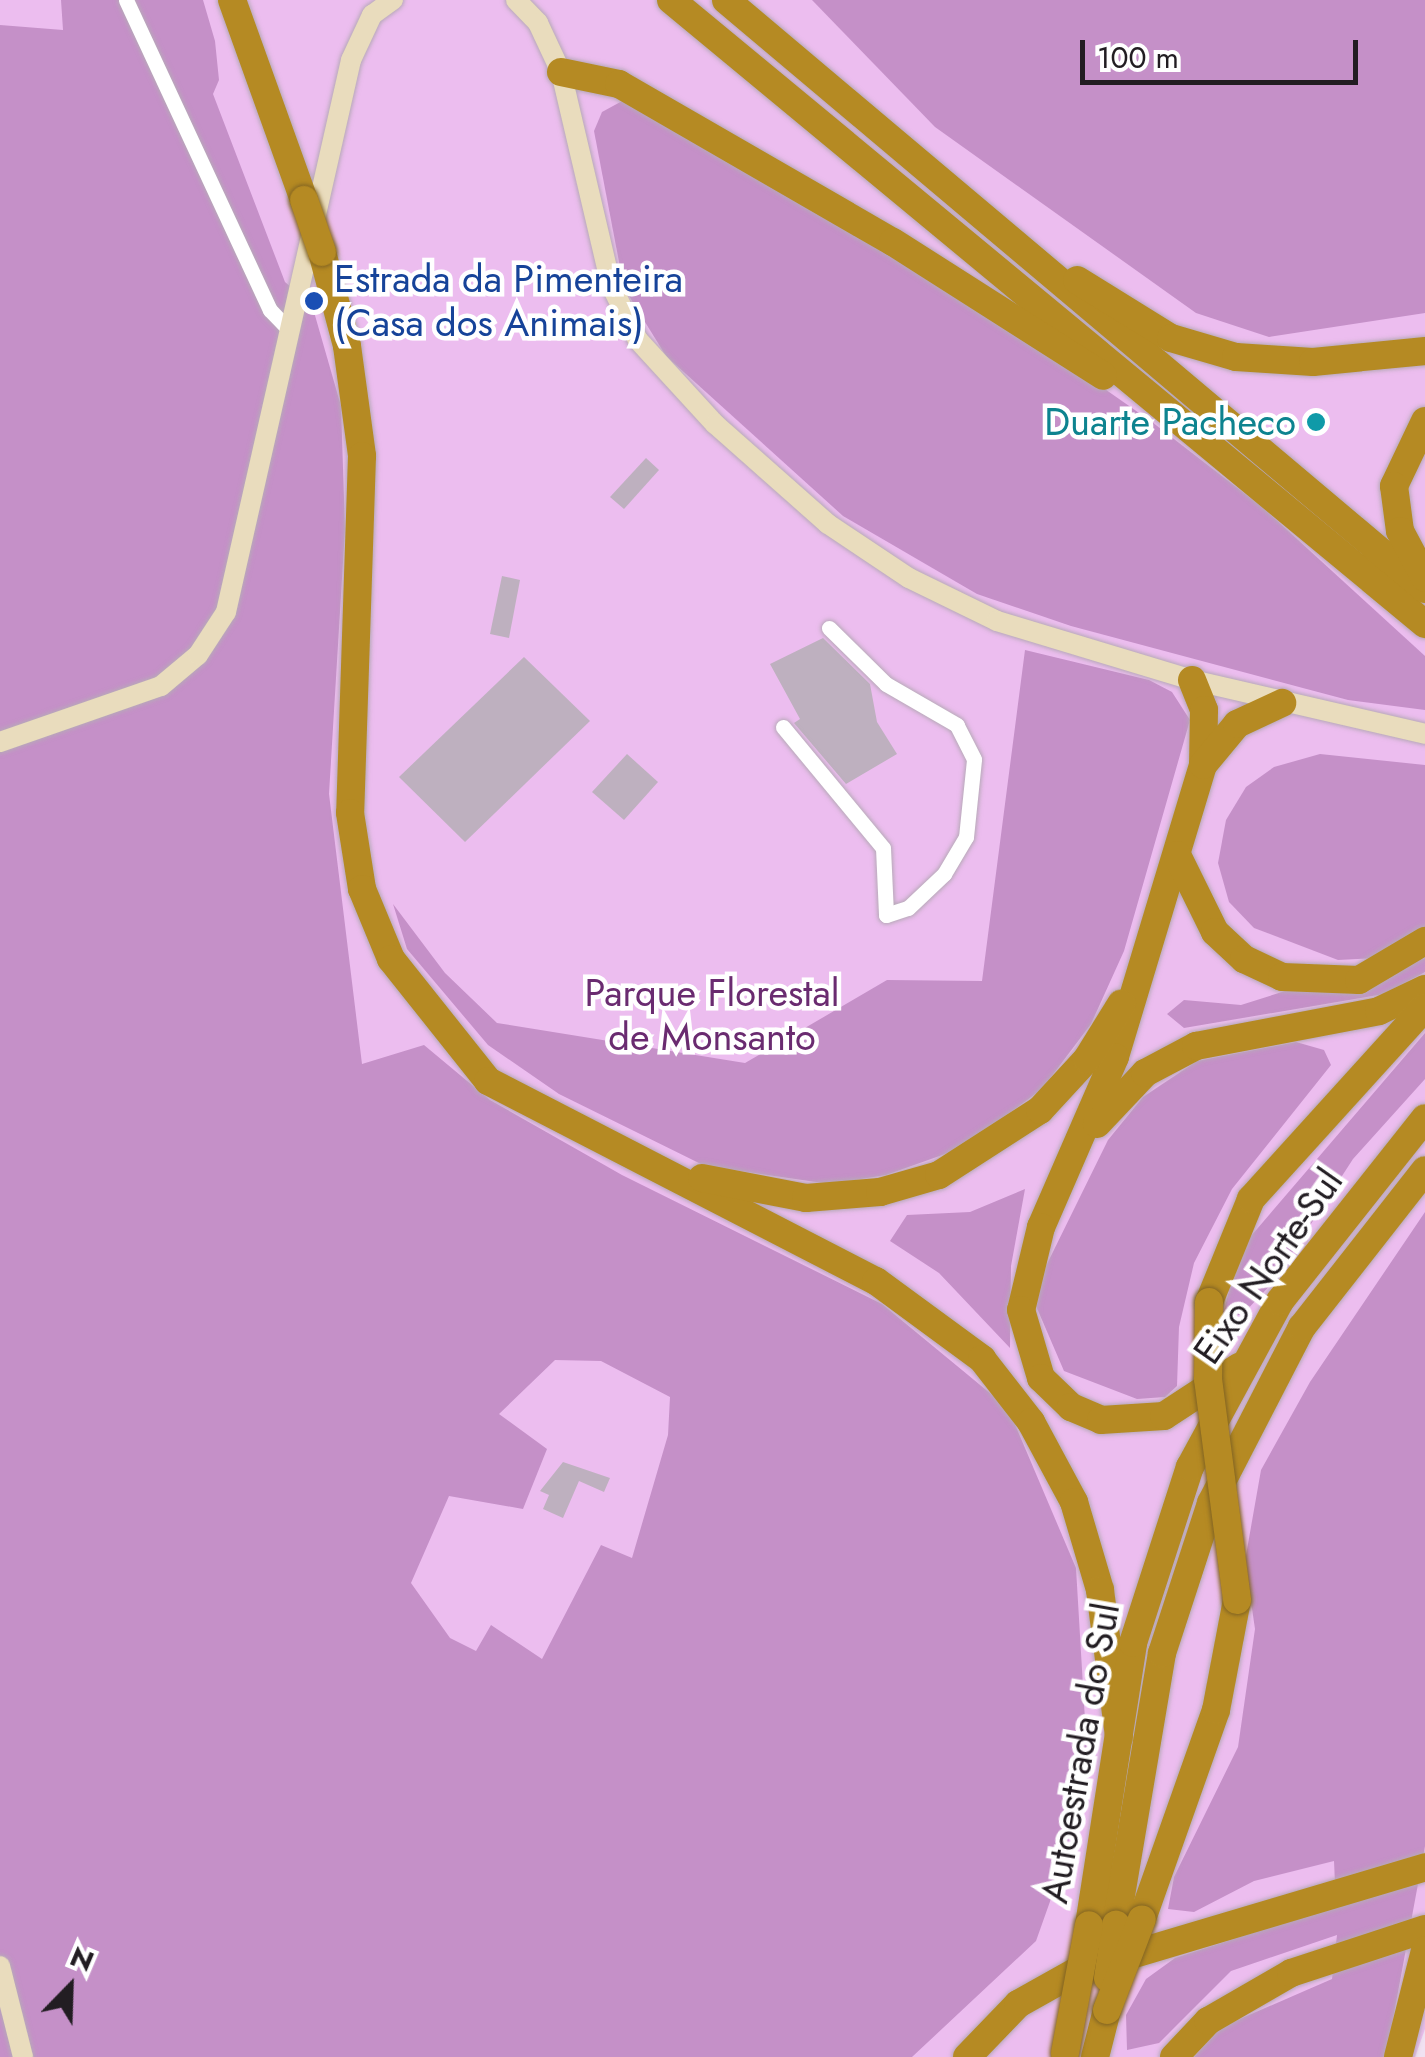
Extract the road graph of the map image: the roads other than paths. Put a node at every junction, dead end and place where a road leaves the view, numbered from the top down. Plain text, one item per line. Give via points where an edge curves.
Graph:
1 (126, 0) edge
2 (232, 0) edge
3 (393, 0) edge
4 (516, 0) edge
5 (671, 0) edge
6 (726, 0) edge
7 (561, 72) junction
8 (983, 212) junction
9 (290, 331) junction
10 (1425, 351) edge
11 (1425, 421) edge
12 (1268, 492) junction
13 (1425, 578) edge
14 (1422, 610) edge
15 (829, 628) dead end
16 (1192, 680) junction
17 (1282, 702) junction
18 (783, 727) dead end
19 (1425, 734) edge
20 (0, 742) edge
21 (1203, 765) junction
22 (1177, 855) junction
23 (1425, 941) edge
24 (1145, 959) junction
25 (1425, 989) edge
26 (1425, 1008) edge
27 (445, 1033) junction
28 (1425, 1118) edge
29 (1077, 1148) junction
30 (1425, 1170) edge
31 (1239, 1367) junction
32 (1190, 1467) joint
33 (1221, 1482) joint
34 (1119, 1736) junction
35 (1425, 1866) edge
36 (1116, 1923) junction
37 (1425, 1929) edge
38 (1425, 1950) edge
39 (0, 1966) edge
40 (1064, 2055) edge
41 (23, 2057) edge
42 (966, 2057) edge
43 (1095, 2057) edge
44 (1174, 2057) edge
45 (1398, 2057) edge

1 - 9 street via 270,310
2 - 27 highway, bridge via 337,300 364,496 349,774 354,852 391,959
3 - 9 main road via 372,16 352,60
4 - 7 main road via 538,23
5 - 12 highway
6 - 8 highway
7 - 12 highway via 620,84 893,242
7 - 16 main road via 610,285 638,340 715,424 828,524 909,578 998,621
8 - 10 highway via 1107,301 1210,351 1299,362
8 - 14 highway via 1340,521
9 - 20 main road via 238,578 214,633 161,686
11 - 13 highway via 1394,486 1400,531
12 - 14 highway
15 - 18 street via 886,684 957,725 974,760 966,837 908,908 886,915 884,848
16 - 17 main road
16 - 21 highway via 1204,710
17 - 19 main road
17 - 21 highway via 1238,724
21 - 22 highway
22 - 23 highway via 1215,932 1244,959 1282,977 1360,980
22 - 24 highway
24 - 27 highway via 1087,1059 1012,1133 939,1175 844,1197 768,1196 647,1156 527,1093
24 - 29 highway
25 - 29 highway via 1379,1011 1229,1036 1174,1055 1127,1088
26 - 36 highway, bridge via 1252,1198 1209,1302 1208,1379 1237,1600 1212,1726
27 - 34 highway via 464,1060 513,1097 876,1281 982,1359 1032,1422 1074,1502 1100,1590
28 - 31 highway, Eixo Norte-Sul via 1306,1264
29 - 31 highway via 1022,1286 1022,1332 1040,1378 1088,1416 1133,1423 1182,1407
30 - 33 highway, Eixo Norte-Sul via 1302,1327
31 - 32 highway, Eixo Norte-Sul
32 - 34 highway, Autoestrada do Sul via 1141,1609
33 - 36 highway, Autoestrada do Sul via 1162,1653
34 - 36 highway, Autoestrada do Sul
35 - 42 highway via 1077,1972 1018,2004
36 - 40 highway, Autoestrada do Sul, bridge
36 - 43 highway, bridge
37 - 44 highway via 1257,1991 1208,2020
38 - 45 highway
39 - 41 main road

